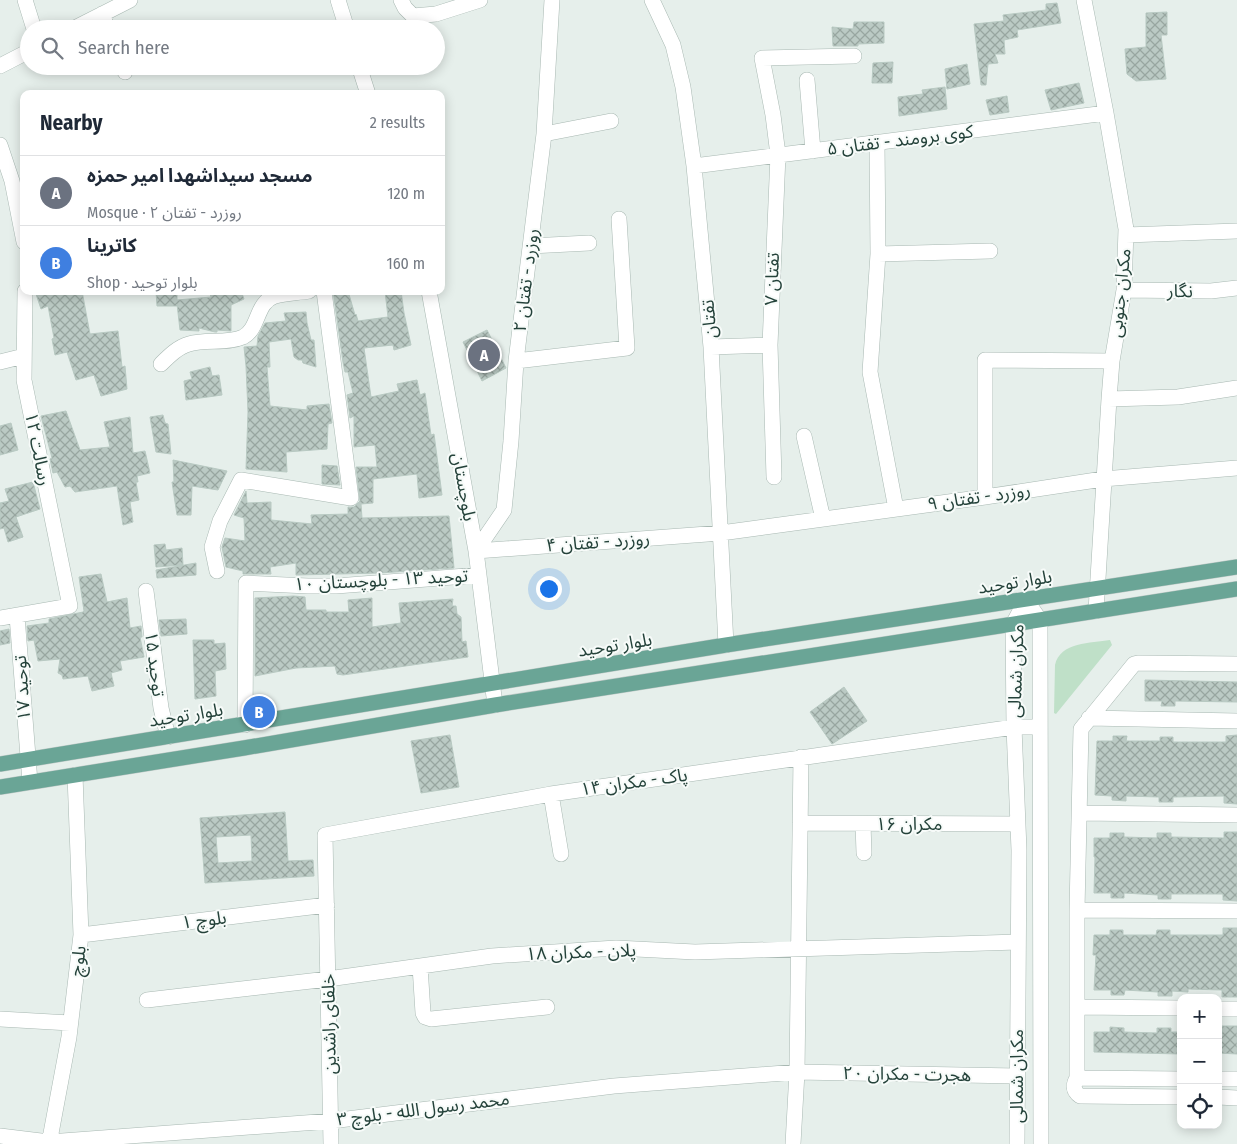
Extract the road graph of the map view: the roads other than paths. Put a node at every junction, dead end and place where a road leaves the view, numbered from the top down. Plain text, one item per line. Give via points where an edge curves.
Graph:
1 (25, 0) edge
2 (130, 0) edge
3 (338, 0) edge
4 (401, 0) edge
5 (480, 0) edge
6 (552, 0) edge
7 (652, 0) edge
8 (1084, 0) edge
9 (102, 14) junction
10 (31, 20) edge
11 (90, 20) edge
12 (104, 20) edge
13 (344, 20) edge
14 (20, 56) edge
15 (854, 56) dead end
16 (0, 66) edge
17 (362, 75) edge
18 (807, 80) dead end
19 (367, 90) edge
20 (1106, 113) junction
21 (611, 121) dead end
22 (544, 134) junction
23 (877, 142) junction
24 (0, 148) edge
25 (813, 151) junction
26 (778, 155) junction
27 (694, 166) junction
28 (618, 219) dead end
29 (20, 222) edge
30 (1237, 231) edge
31 (1126, 235) junction
32 (589, 243) dead end
33 (530, 246) junction
34 (990, 251) dead end
35 (878, 254) junction
36 (1237, 288) edge
37 (1124, 290) junction
38 (25, 295) edge
39 (281, 295) edge
40 (325, 295) edge
41 (430, 295) edge
42 (770, 345) junction
43 (711, 347) junction
44 (24, 356) junction
45 (1112, 360) junction
46 (516, 361) junction
47 (0, 362) edge
48 (161, 364) dead end
49 (1237, 388) edge
50 (1108, 399) junction
51 (804, 436) dead end
52 (1237, 468) edge
53 (774, 477) dead end
54 (1103, 479) junction
55 (985, 497) junction
56 (896, 509) junction
57 (822, 519) junction
58 (721, 533) junction
59 (476, 551) junction
60 (1237, 567) edge
61 (217, 571) dead end
62 (479, 575) junction
63 (1097, 589) junction
64 (1237, 589) edge
65 (146, 590) dead end
66 (1026, 600) junction
67 (1096, 611) junction
68 (17, 616) junction
69 (0, 618) edge
70 (1040, 620) junction
71 (1013, 624) junction
72 (726, 645) junction
73 (1237, 664) edge
74 (492, 684) junction
75 (495, 704) junction
76 (1089, 718) junction
77 (1237, 721) edge
78 (244, 725) junction
79 (1014, 727) junction
80 (1040, 727) junction
81 (168, 737) junction
82 (801, 757) junction
83 (28, 760) junction
84 (0, 764) edge
85 (75, 775) junction
86 (30, 782) junction
87 (0, 787) edge
88 (551, 794) junction
89 (1080, 813) junction
90 (1237, 815) edge
91 (800, 823) junction
92 (863, 824) junction
93 (1018, 824) junction
94 (561, 854) dead end
95 (864, 854) dead end
96 (327, 905) junction
97 (1077, 910) junction
98 (1237, 911) edge
99 (81, 935) junction
100 (1018, 942) junction
101 (798, 949) junction
102 (420, 966) junction
103 (328, 979) junction
104 (147, 1000) dead end
105 (547, 1007) dead end
106 (1077, 1007) junction
107 (1177, 1008) edge
108 (1222, 1009) edge
109 (1237, 1009) edge
110 (1, 1023) edge
111 (70, 1023) junction
112 (797, 1072) junction
113 (1017, 1076) junction
114 (1077, 1078) junction
115 (1177, 1079) edge
116 (1222, 1079) edge
117 (1237, 1079) edge
118 (1177, 1097) edge
119 (1222, 1097) edge
120 (1237, 1098) edge
121 (331, 1121) junction
122 (0, 1136) edge
123 (49, 1143) edge
124 (331, 1144) edge
125 (793, 1144) edge
126 (1017, 1144) edge
127 (1041, 1144) edge

1 - 10 street
2 - 9 street
3 - 13 street
4 - 5 street via 413,16 436,14
6 - 22 street, روزرد - تفتان ۲
7 - 27 street, تفتان via 673,44 683,87
8 - 20 street, مکران جنوبی
9 - 11 street
9 - 12 street
14 - 16 street
15 - 26 street, تفتان ۷ via 762,58
17 - 19 street
18 - 25 street
20 - 23 street, کوی برومند - تفتان ۵
20 - 31 street, مکران جنوبی
21 - 22 street
22 - 33 street, روزرد - تفتان ۲
23 - 25 street, کوی برومند - تفتان ۵
23 - 35 street
24 - 29 street via 12,181
25 - 26 street, کوی برومند - تفتان ۵
26 - 27 street, کوی برومند - تفتان ۵
26 - 42 street, تفتان ۷
27 - 43 street, تفتان
28 - 46 street via 627,348
30 - 31 street
31 - 37 street, مکران جنوبی
32 - 33 street
33 - 46 street, روزرد - تفتان ۲
34 - 35 street
35 - 56 street via 870,372
36 - 37 street, نگار via 1212,291
37 - 45 street, مکران جنوبی
38 - 44 street, رسالت ۱۲
39 - 48 street via 264,303 254,327 241,338 189,344 172,353
40 - 61 street via 351,498 241,480 220,521 212,547
41 - 59 street, بلوچستان
42 - 43 street
42 - 53 street, تفتان ۷
43 - 58 street, تفتان
44 - 47 street
44 - 68 street, رسالت ۱۲ via 24,380 70,606
45 - 50 street, مکران جنوبی
45 - 55 street via 985,360
46 - 59 street, روزرد - تفتان ۲ via 504,510
49 - 50 street via 1178,397
50 - 54 street, مکران جنوبی
51 - 57 street
52 - 54 street, روزرد - تفتان ۹
54 - 55 street, روزرد - تفتان ۹
54 - 63 street, مکران جنوبی
55 - 56 street, روزرد - تفتان ۹
56 - 57 street, روزرد - تفتان ۹
57 - 58 street, روزرد - تفتان ۹
58 - 59 street, روزرد - تفتان ۴
58 - 72 street, تفتان
59 - 62 street, بلوچستان
60 - 63 main road, بلوار توحید
62 - 74 street, بلوچستان
62 - 78 street, توحید ۱۳ - بلوچستان ۱۰ via 336,586 246,582
63 - 66 main road, بلوار توحید
63 - 67 street, مکران جنوبی
64 - 67 main road
65 - 81 street, توحید ۱۵ via 161,708
66 - 70 street, مکران شمالی
66 - 71 street, مکران شمالی
66 - 72 main road, بلوار توحید
67 - 70 main road
68 - 69 street
68 - 83 street, توحید ۱۷
70 - 71 main road
70 - 80 street, مکران شمالی
71 - 75 main road
71 - 79 street, مکران شمالی
72 - 74 main road, بلوار توحید
73 - 76 street via 1134,664
74 - 75 street, بلوچستان
74 - 78 main road, بلوار توحید
75 - 85 main road
76 - 77 street
76 - 89 street via 1081,729
78 - 81 main road, بلوار توحید
79 - 80 street, پاک - مکران ۱۴
79 - 82 street, پاک - مکران ۱۴
79 - 93 street, مکران شمالی
80 - 127 street, مکران شمالی
81 - 83 main road, بلوار توحید
82 - 88 street, پاک - مکران ۱۴
82 - 91 street
83 - 84 main road, بلوار توحید
83 - 86 street, توحید ۱۷
85 - 86 main road
85 - 99 street, بلوچ
86 - 87 main road
88 - 94 street
88 - 96 street, پاک - مکران ۱۴ via 325,835
89 - 90 street
89 - 97 street
91 - 92 street, مکران ۱۶
91 - 101 street
92 - 93 street, مکران ۱۶
92 - 95 street
93 - 100 street, مکران شمالی
96 - 99 street, بلوچ ۱
96 - 103 street, خلفای راشدین
97 - 98 street
97 - 106 street
99 - 111 street, بلوچ
100 - 101 street, پلان - مکران ۱۸
100 - 113 street, مکران شمالی
101 - 102 street, پلان - مکران ۱۸ via 695,952 616,948 492,956
101 - 112 street
102 - 103 street, پلان - مکران ۱۸
102 - 105 street via 423,1013 431,1019
103 - 104 street, پلان - مکران ۱۸
103 - 121 street, خلفای راشدین
106 - 107 street
106 - 114 street
108 - 109 street
110 - 111 street
111 - 123 street, بلوچ
112 - 113 street, هجرت - مکران ۲۰
112 - 121 street, محمد رسول الله - بلوچ ۳ via 614,1086
112 - 125 street
113 - 126 street, مکران شمالی
114 - 115 street
114 - 118 street via 1074,1086 1080,1096
116 - 117 street
119 - 120 street
121 - 123 street, محمد رسول الله - بلوچ ۳
121 - 124 street, خلفای راشدین
122 - 123 street, محمد رسول الله - بلوچ ۳

